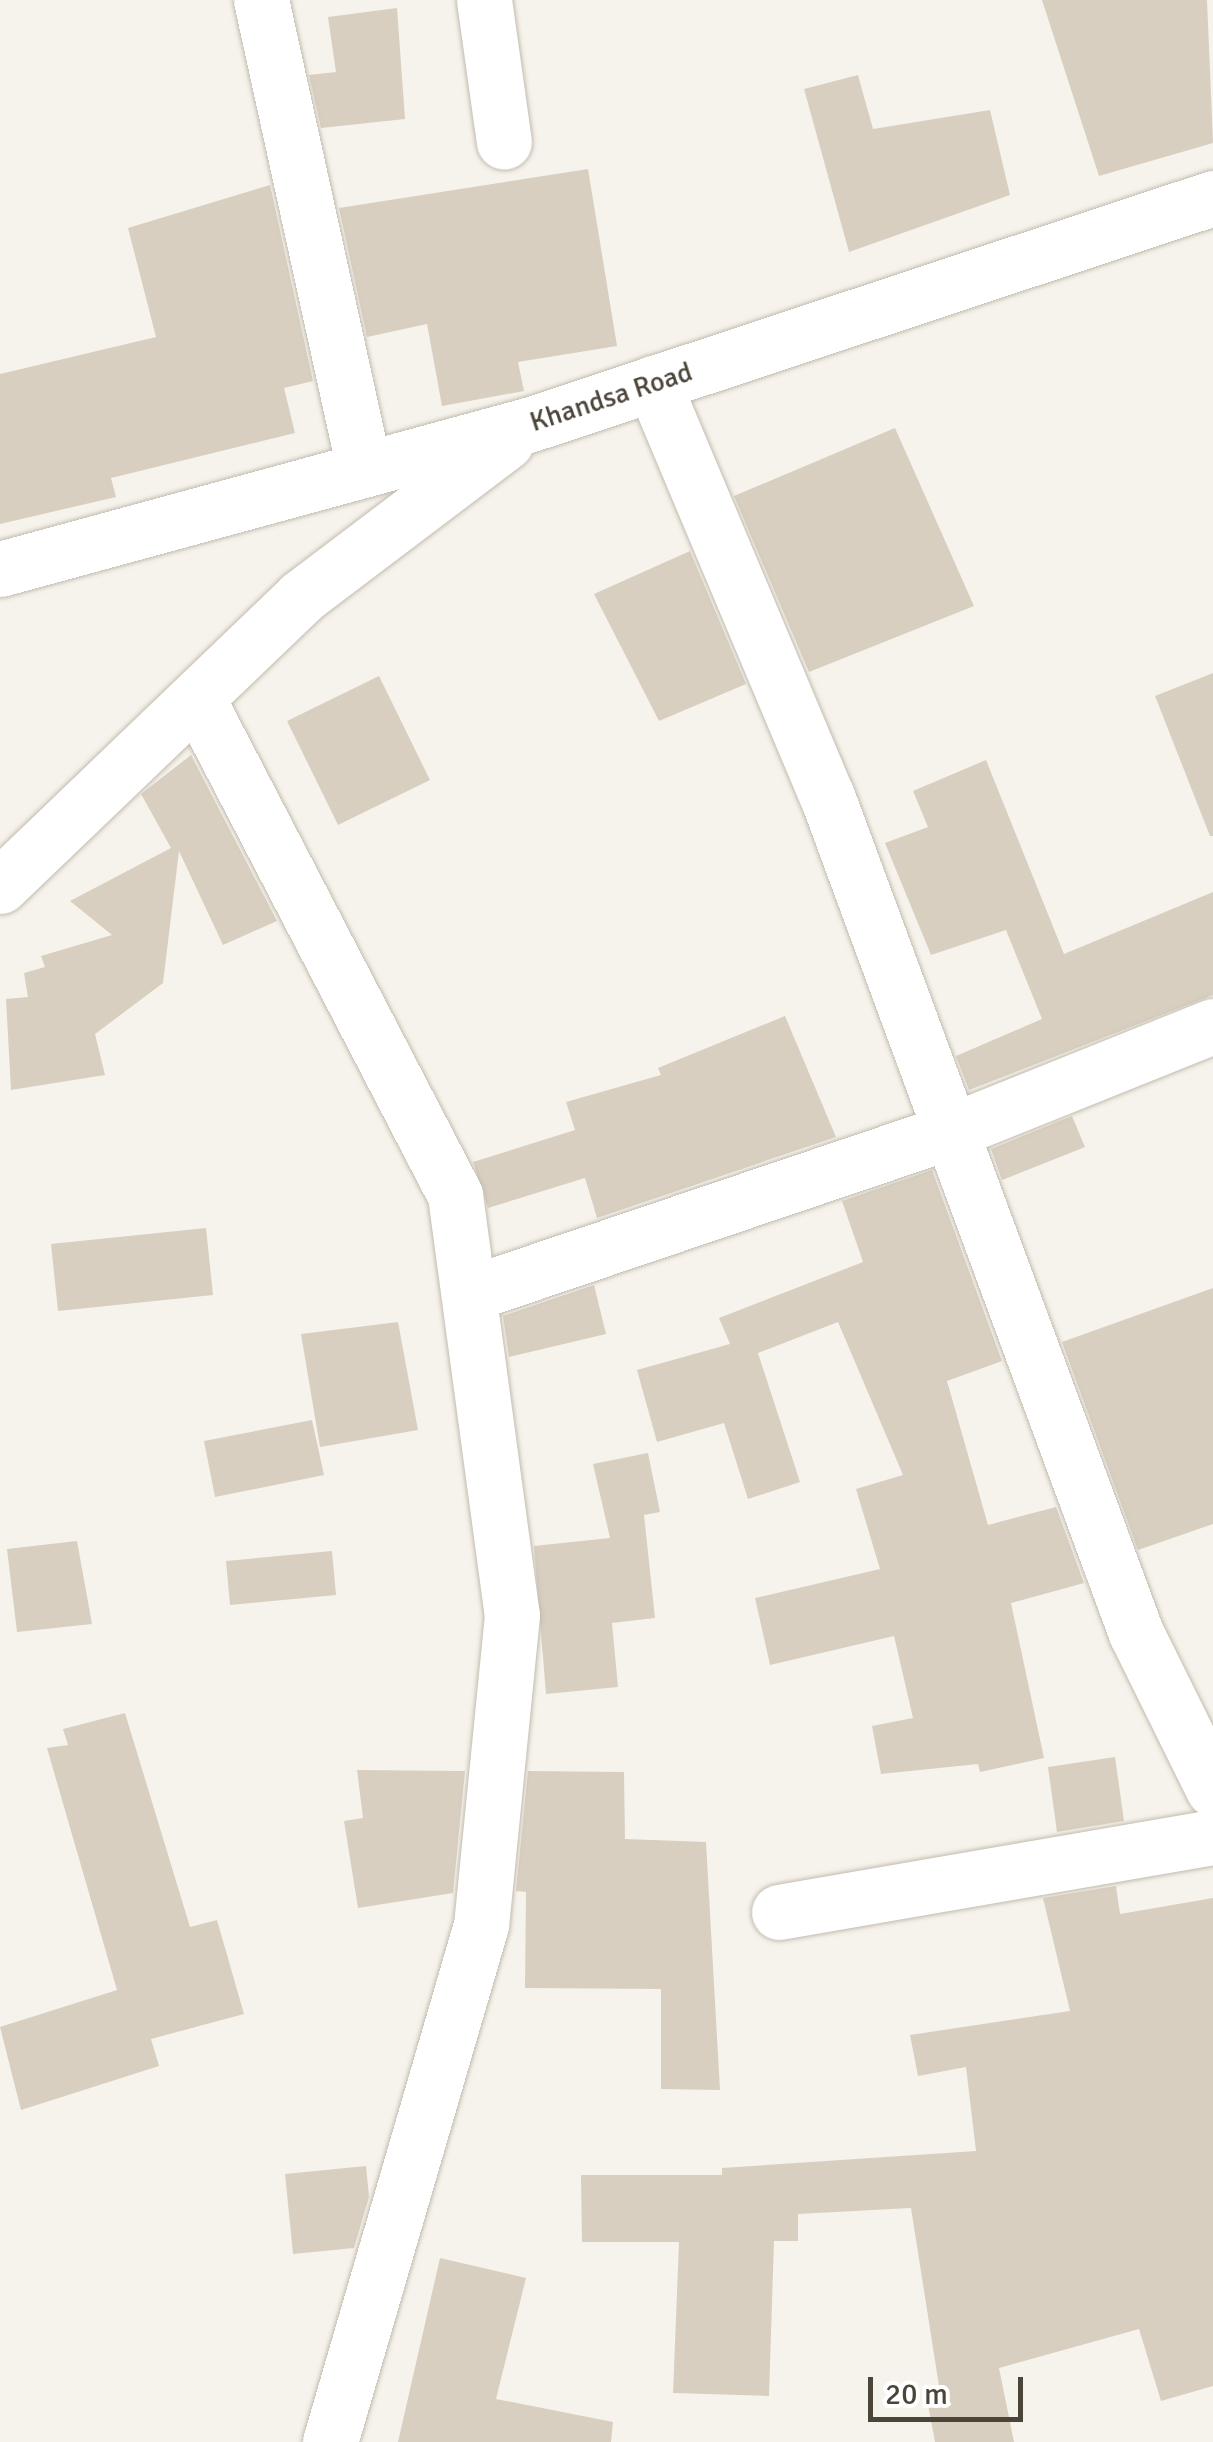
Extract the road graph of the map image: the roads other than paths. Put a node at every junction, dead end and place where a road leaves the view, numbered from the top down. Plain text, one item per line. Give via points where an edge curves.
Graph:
1 (261, 0) edge
2 (484, 0) edge
3 (504, 142) dead end
4 (1213, 198) edge
5 (653, 383) junction
6 (528, 425) junction
7 (364, 469) junction
8 (0, 568) edge
9 (198, 700) junction
10 (0, 886) edge
11 (1213, 1026) edge
12 (954, 1130) junction
13 (469, 1294) junction
14 (1213, 1789) edge
15 (1213, 1837) edge
16 (779, 1912) dead end
17 (330, 2442) edge

1 - 7 street
2 - 3 street
4 - 5 street, Khandsa Road
5 - 6 street, Khandsa Road
5 - 12 street via 827,796
6 - 7 street, Khandsa Road
6 - 9 street via 301,597
7 - 8 street, Khandsa Road
9 - 10 street
9 - 13 street via 455,1195
11 - 12 street
12 - 13 street
12 - 14 street via 1136,1633
13 - 17 street via 512,1615 498,1815 481,1925
15 - 16 street

